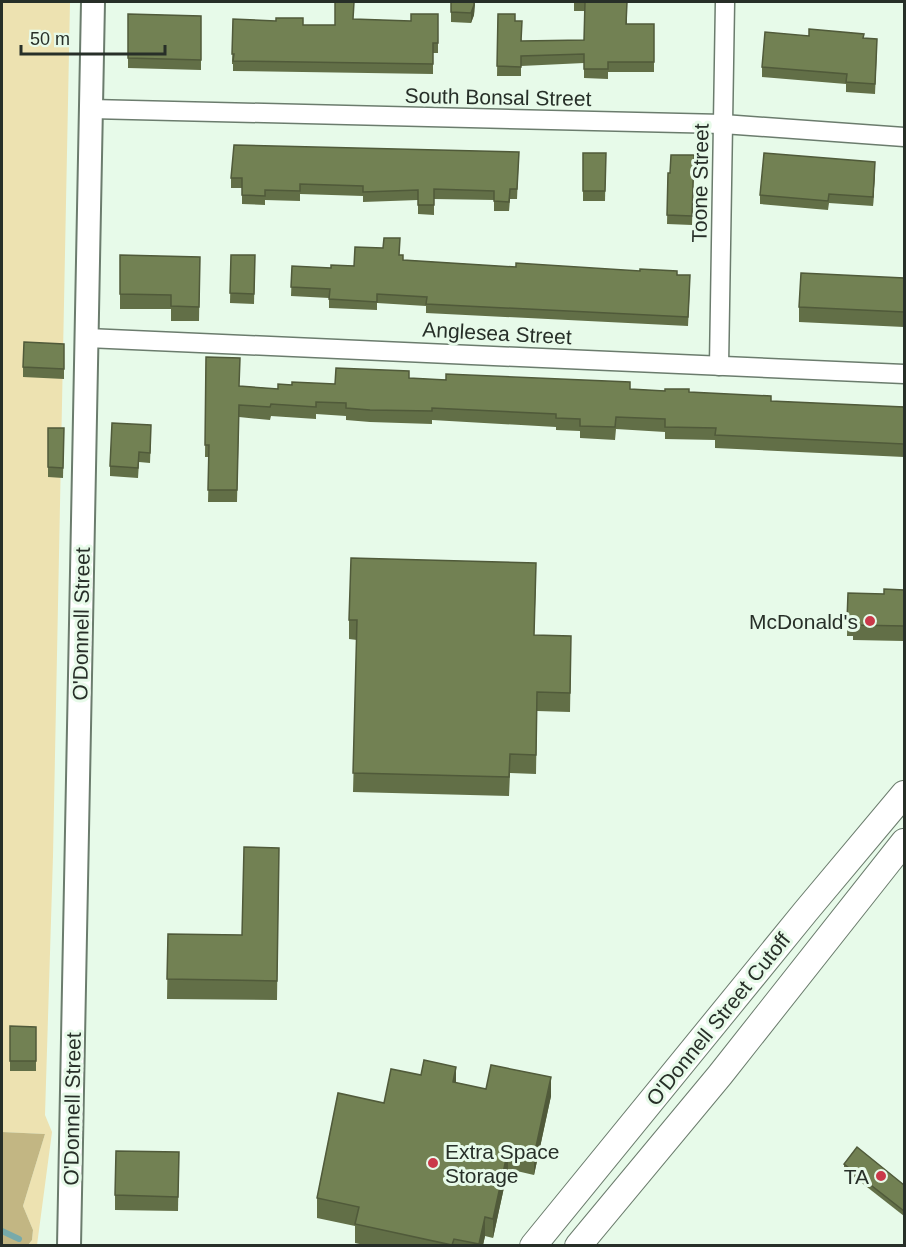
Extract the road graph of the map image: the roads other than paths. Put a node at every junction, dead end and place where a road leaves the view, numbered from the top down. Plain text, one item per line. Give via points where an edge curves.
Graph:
1 (93, 2) edge
2 (725, 2) edge
3 (91, 109) junction
4 (723, 124) junction
5 (904, 137) edge
6 (87, 338) junction
7 (719, 366) junction
8 (904, 374) edge
9 (904, 794) edge
10 (904, 842) edge
11 (69, 1245) edge
12 (533, 1245) edge
13 (578, 1245) edge

1 - 3 street, O'Donnell Street
2 - 4 street, Toone Street
3 - 4 street, South Bonsal Street
3 - 6 street, O'Donnell Street
4 - 5 street, South Bonsal Street
4 - 7 street, Toone Street
6 - 7 street, Anglesea Street
6 - 11 street, O'Donnell Street
7 - 8 street, Anglesea Street
9 - 12 main road, O'Donnell Street Cutoff
10 - 13 main road, O'Donnell Street Cutoff via 720,1075

